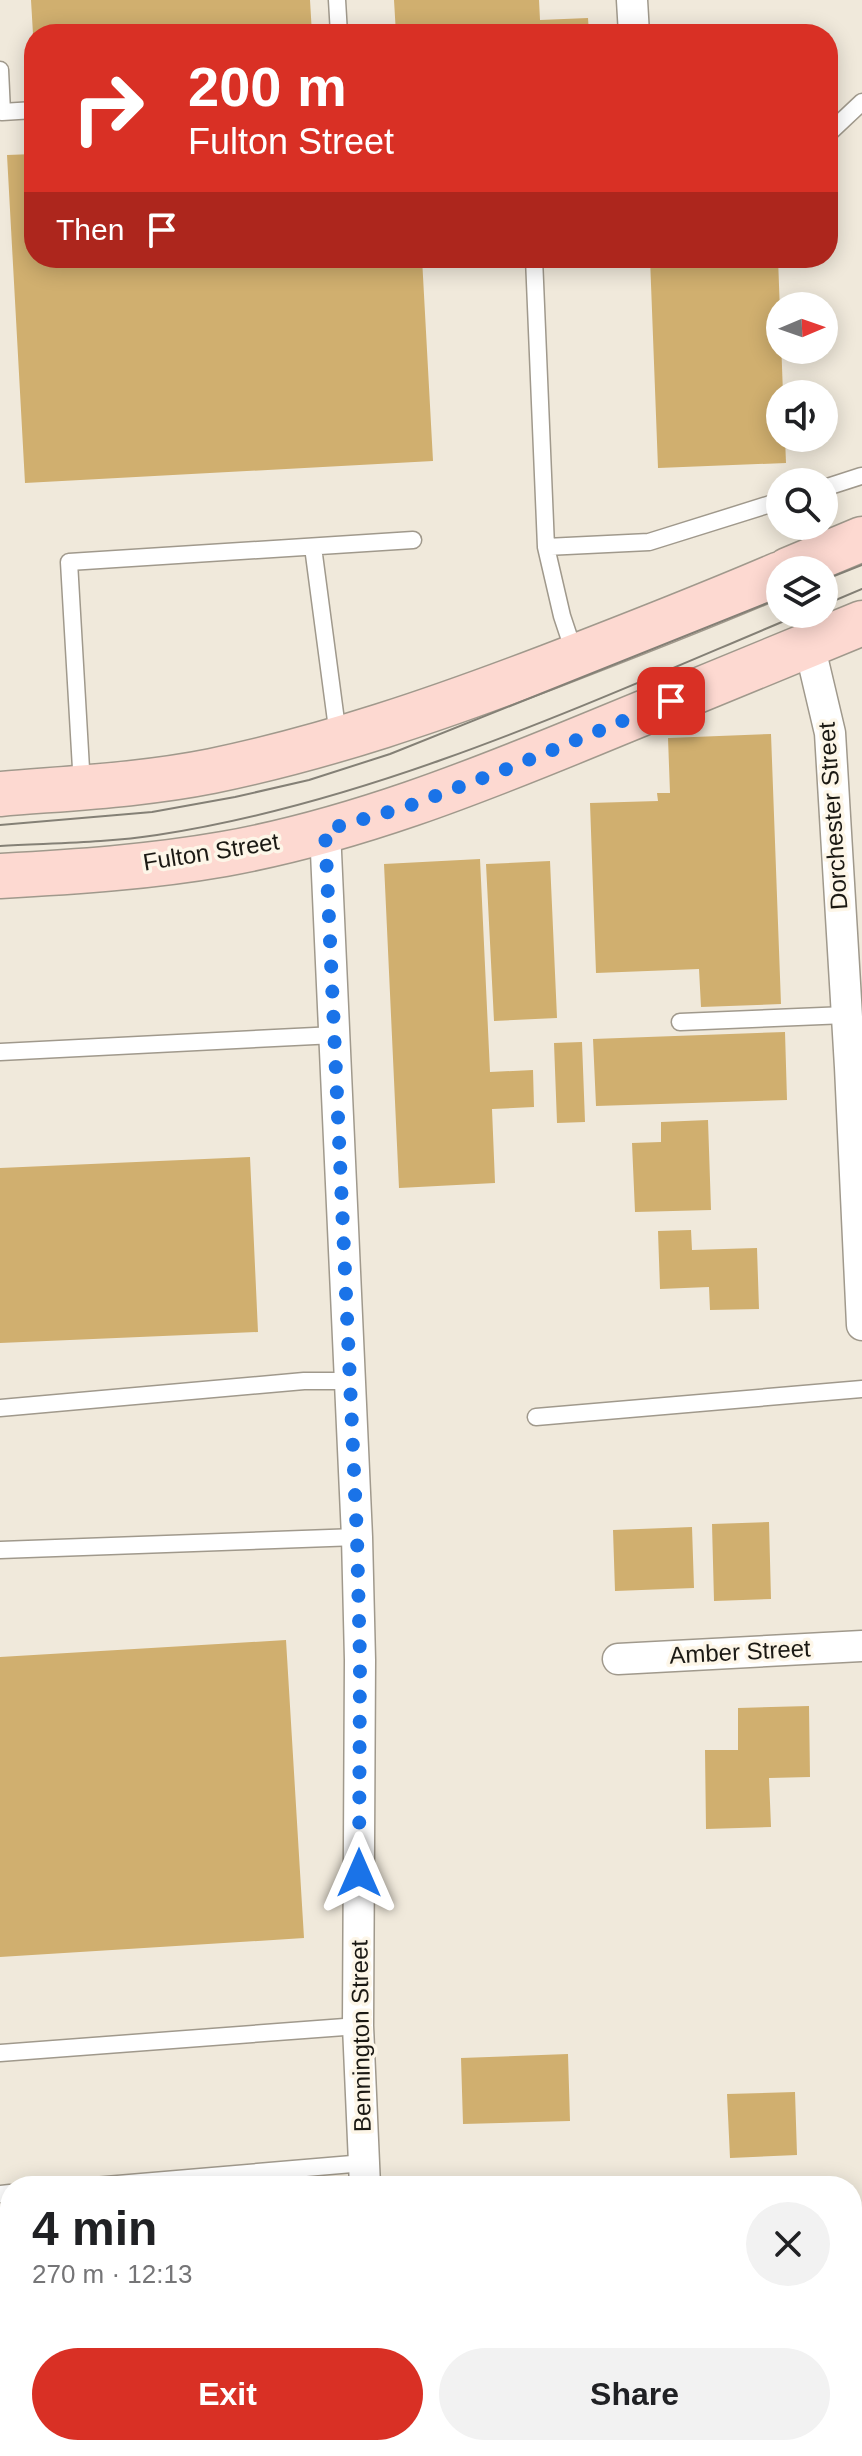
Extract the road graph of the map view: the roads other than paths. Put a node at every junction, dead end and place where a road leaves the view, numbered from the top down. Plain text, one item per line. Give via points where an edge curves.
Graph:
1 (337, 0) edge
2 (632, 0) edge
3 (338, 24) edge
4 (633, 24) edge
5 (0, 70) edge
6 (862, 102) edge
7 (24, 111) edge
8 (838, 125) edge
9 (534, 268) edge
10 (861, 476) edge
11 (838, 483) edge
12 (766, 505) edge
13 (862, 539) edge
14 (413, 540) dead end
15 (313, 547) junction
16 (546, 547) junction
17 (821, 556) edge
18 (766, 580) edge
19 (862, 623) edge
20 (809, 644) junction
21 (576, 656) junction
22 (338, 741) junction
23 (82, 788) junction
24 (0, 794) edge
25 (325, 830) junction
26 (0, 876) edge
27 (846, 1015) junction
28 (680, 1022) dead end
29 (335, 1035) junction
30 (0, 1052) edge
31 (856, 1067) edge
32 (862, 1325) edge
33 (350, 1381) junction
34 (862, 1389) edge
35 (0, 1408) edge
36 (536, 1417) dead end
37 (357, 1537) junction
38 (0, 1550) edge
39 (862, 1646) edge
40 (618, 1659) dead end
41 (358, 2026) junction
42 (0, 2053) edge
43 (364, 2175) edge
44 (339, 2176) edge

1 - 3 lane
2 - 4 street
5 - 7 lane via 2,112
6 - 8 lane
9 - 16 lane
10 - 11 lane
12 - 16 lane via 649,542
13 - 17 main road
14 - 15 lane
15 - 22 lane
15 - 23 lane via 69,562
16 - 21 lane
18 - 21 main road
19 - 20 main road, Fulton Street
20 - 25 main road, Fulton Street via 504,770
20 - 27 street, Dorchester Street via 830,733
21 - 22 main road
22 - 23 main road via 212,771
23 - 24 main road
25 - 26 main road, Fulton Street via 223,854
25 - 29 street, Bennington Street
27 - 28 lane
27 - 31 street, Dorchester Street
29 - 30 lane
29 - 33 street, Bennington Street
31 - 32 street, Dorchester Street
33 - 35 lane
33 - 37 street, Bennington Street
34 - 36 lane
37 - 38 lane
37 - 41 street, Bennington Street
39 - 40 street, Amber Street
41 - 42 lane
41 - 43 street, Bennington Street
43 - 44 lane

